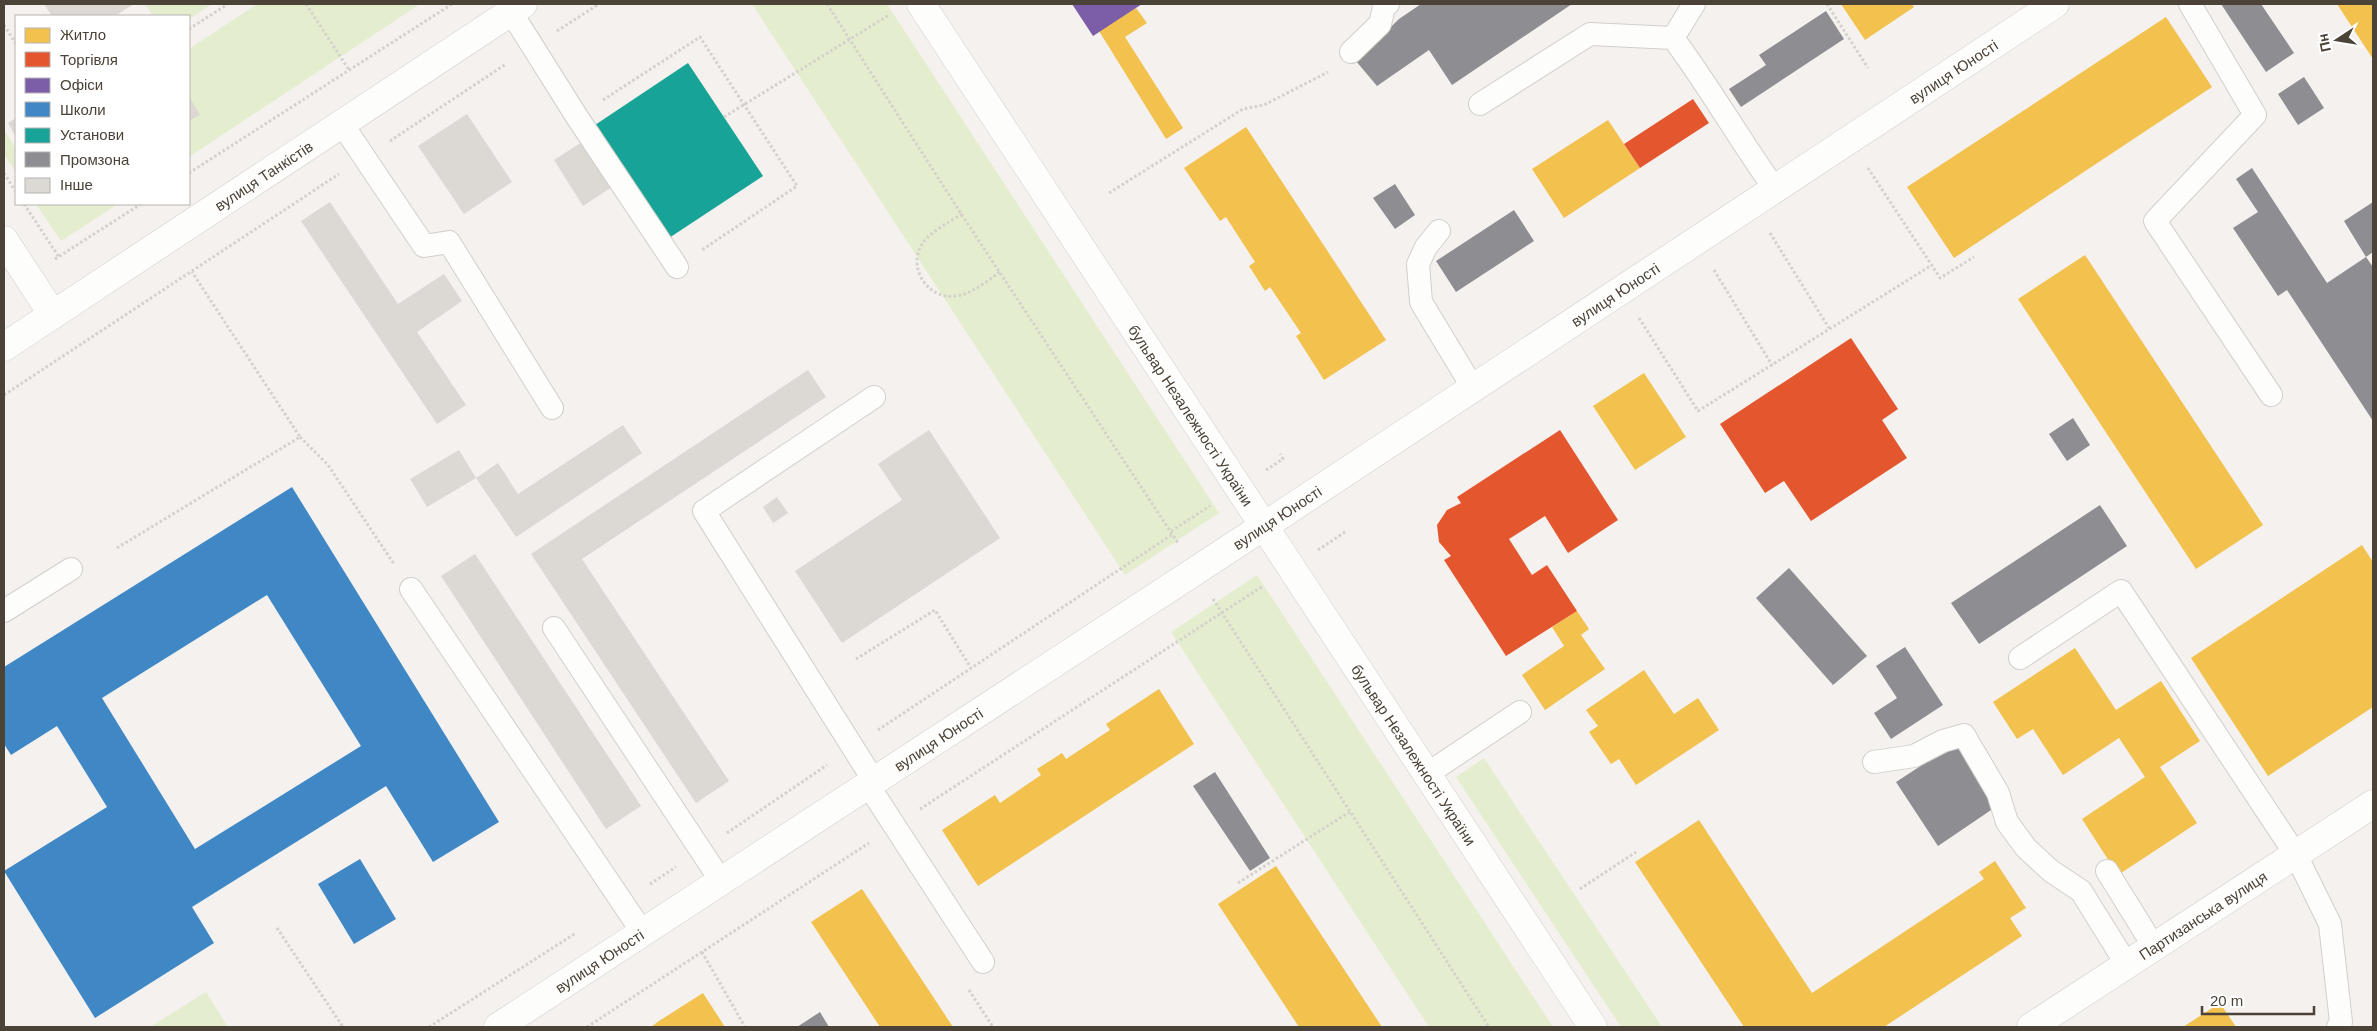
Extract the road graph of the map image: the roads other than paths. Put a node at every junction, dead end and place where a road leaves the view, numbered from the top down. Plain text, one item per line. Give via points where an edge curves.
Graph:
1 (921, 4) edge
2 (1388, 4) edge
3 (1694, 4) edge
4 (2055, 4) edge
5 (2190, 4) edge
6 (517, 8) edge
7 (1673, 38) junction
8 (1351, 52) road end
9 (1480, 104) dead end
10 (342, 124) junction
11 (1774, 188) junction
12 (1439, 231) dead end
13 (4, 240) edge
14 (677, 267) road end
15 (53, 315) junction
16 (4, 347) edge
17 (1473, 388) junction
18 (2271, 395) dead end
19 (874, 397) dead end
20 (552, 408) dead end
21 (1264, 526) junction
22 (71, 569) dead end
23 (411, 589) road end
24 (4, 611) edge
25 (554, 628) dead end
26 (2020, 658) dead end
27 (1520, 712) dead end
28 (1874, 762) dead end
29 (1427, 774) junction
30 (871, 783) junction
31 (2373, 804) edge
32 (2296, 855) junction
33 (2107, 871) dead end
34 (721, 881) junction
35 (642, 933) junction
36 (2154, 947) junction
37 (983, 962) dead end
38 (2127, 965) junction
39 (498, 1027) edge
40 (1594, 1027) edge
41 (2032, 1027) edge
42 (2338, 1027) edge

1 - 21 street, бульвар Незалежності України
2 - 8 lane via 1384,7 1380,24
3 - 7 lane
4 - 11 street, вулиця Юності
5 - 18 lane via 2255,115 2155,221
6 - 10 street, вулиця Танкістів
6 - 14 lane via 533,46
7 - 9 lane via 1590,34
7 - 11 lane
10 - 15 street, вулиця Танкістів
10 - 20 lane via 424,246 448,242
11 - 17 street, вулиця Юності
12 - 17 lane via 1418,264 1421,302
13 - 15 street
15 - 16 street, вулиця Танкістів
17 - 21 street, вулиця Юності
19 - 30 lane via 704,511 853,747
21 - 29 street, бульвар Незалежності України
21 - 30 street, вулиця Юності
22 - 24 lane
23 - 35 lane
25 - 34 lane
26 - 32 lane via 2121,591
27 - 29 lane
28 - 38 lane via 1914,756 1943,741 1964,735 1998,793 2007,822 2026,848 2051,871 2081,891
29 - 40 street, бульвар Незалежності України
30 - 34 street, вулиця Юності
30 - 37 lane via 894,826
31 - 32 street, Партизанська вулиця
32 - 36 street, Партизанська вулиця
32 - 42 lane via 2330,924 2341,1022
33 - 36 lane
34 - 35 street, вулиця Юності
35 - 39 street, вулиця Юності
36 - 38 street, Партизанська вулиця
38 - 41 street, Партизанська вулиця

